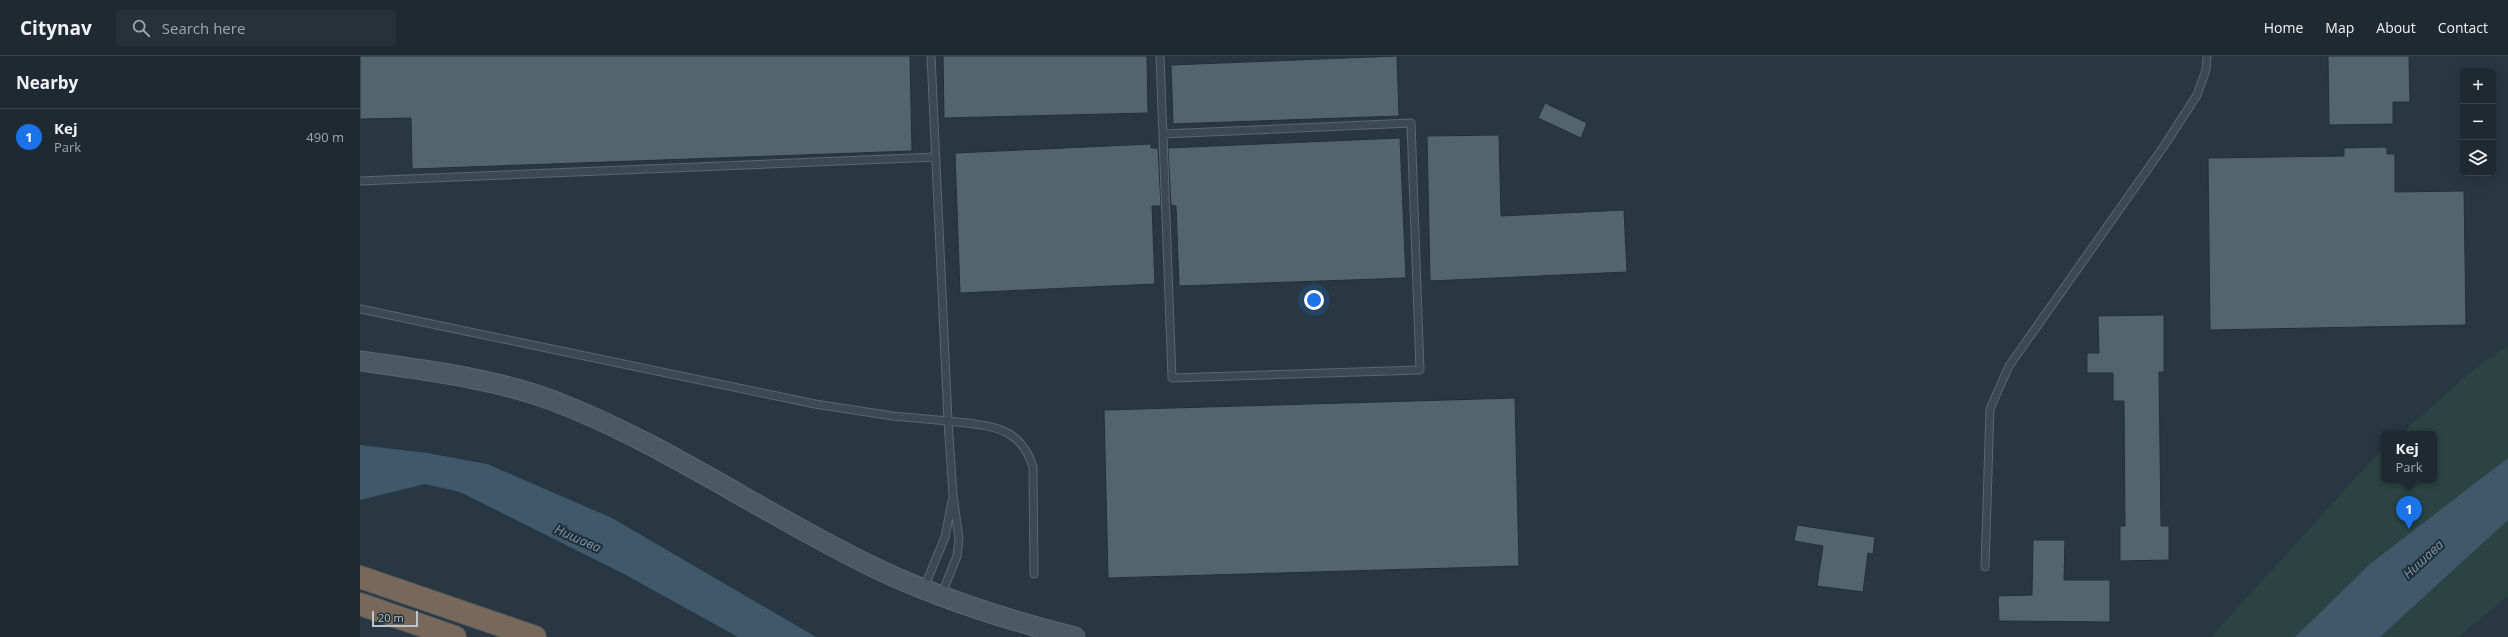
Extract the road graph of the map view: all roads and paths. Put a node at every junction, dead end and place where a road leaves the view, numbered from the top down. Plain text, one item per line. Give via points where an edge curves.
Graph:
1 (931, 56) edge
2 (1160, 56) edge
3 (2207, 56) edge
4 (1163, 134) junction
5 (936, 157) junction
6 (360, 182) edge
7 (360, 309) edge
8 (360, 361) edge
9 (948, 421) junction
10 (953, 495) junction
11 (1985, 567) dead end
12 (1034, 574) dead end
13 (360, 577) edge
14 (923, 590) junction
15 (941, 598) junction
16 (360, 604) edge
17 (455, 637) edge
18 (535, 637) edge
19 (1075, 637) edge

1 - 5 lane
2 - 4 lane
3 - 11 lane via 2206,70 2197,95 2006,373 1990,409
4 - 4 lane via 1411,123 1420,370 1172,378
5 - 6 lane
5 - 9 lane
7 - 9 lane via 815,404 893,416
8 - 14 main road via 464,377 553,401 639,440 822,541
9 - 10 lane
9 - 12 lane via 996,428 1014,436 1028,450 1033,467
10 - 14 lane via 945,537
10 - 15 lane via 958,526 957,556
13 - 18 highway
14 - 15 main road
15 - 19 main road via 984,613
16 - 17 highway

